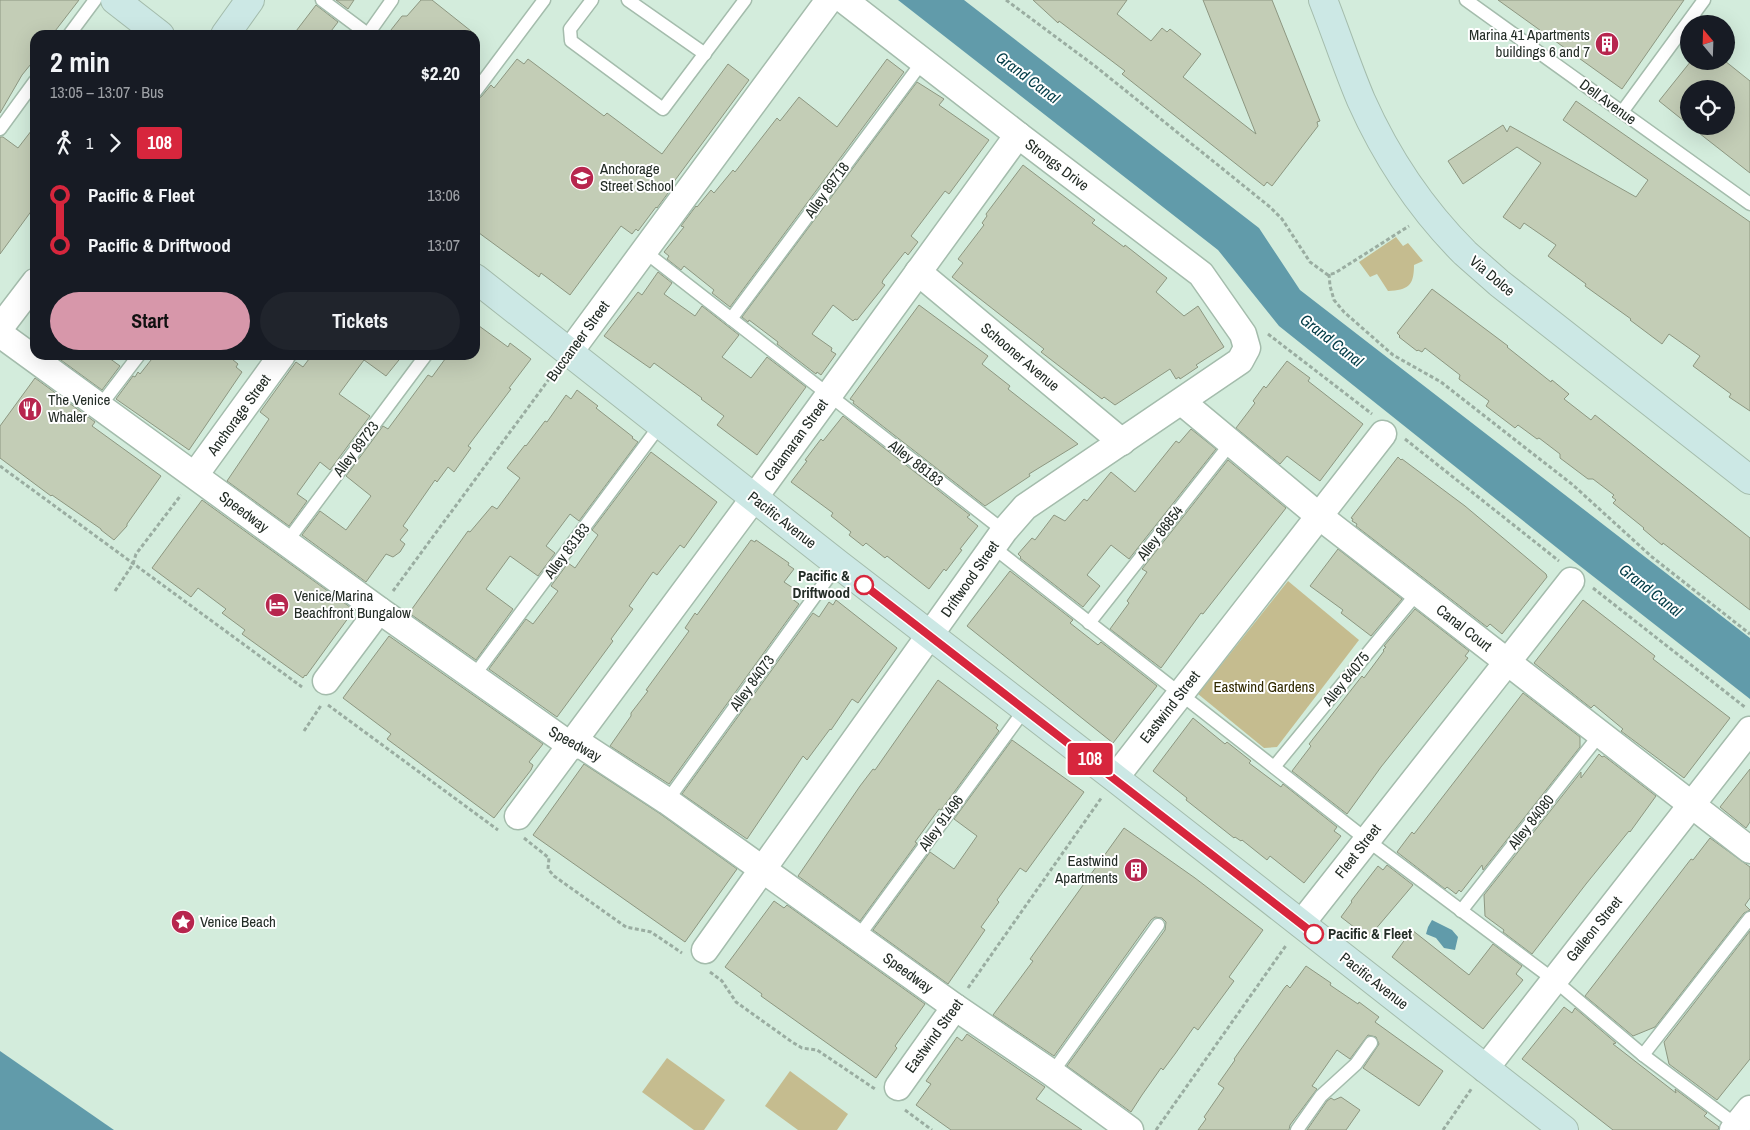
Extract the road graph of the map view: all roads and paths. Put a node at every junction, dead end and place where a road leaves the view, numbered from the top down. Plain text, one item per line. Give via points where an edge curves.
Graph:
1 (95, 0) edge
2 (115, 0) edge
3 (250, 0) edge
4 (322, 0) edge
5 (392, 0) edge
6 (544, 0) edge
7 (592, 0) edge
8 (628, 0) edge
9 (745, 0) edge
10 (829, 0) edge
11 (844, 0) edge
12 (1006, 0) edge
13 (1324, 0) edge
14 (1466, 0) edge
15 (1704, 0) edge
16 (73, 30) edge
17 (154, 30) edge
18 (229, 30) edge
19 (363, 30) edge
20 (371, 30) edge
21 (705, 54) junction
22 (923, 61) junction
23 (480, 85) edge
24 (30, 88) edge
25 (1622, 112) junction
26 (0, 129) edge
27 (1018, 135) junction
28 (1750, 204) edge
29 (1429, 213) junction
30 (644, 251) junction
31 (918, 272) junction
32 (1330, 274) junction
33 (480, 285) edge
34 (30, 289) edge
35 (731, 319) junction
36 (0, 328) edge
37 (0, 334) edge
38 (1258, 340) junction
39 (569, 353) junction
40 (30, 356) edge
41 (36, 360) edge
42 (135, 360) edge
43 (278, 360) edge
44 (422, 360) edge
45 (828, 395) junction
46 (1182, 402) junction
47 (100, 406) junction
48 (661, 424) junction
49 (1389, 431) junction
50 (1122, 442) junction
51 (1232, 443) junction
52 (0, 466) edge
53 (195, 475) junction
54 (1750, 480) edge
55 (754, 498) junction
56 (1319, 516) junction
57 (998, 539) junction
58 (286, 543) junction
59 (133, 564) junction
60 (838, 564) junction
61 (1574, 576) junction
62 (115, 591) dead end
63 (1418, 592) junction
64 (379, 610) junction
65 (1089, 623) junction
66 (1750, 634) edge
67 (930, 635) junction
68 (1508, 662) junction
69 (473, 677) junction
70 (319, 693) junction
71 (1179, 694) junction
72 (1025, 709) junction
73 (1750, 711) edge
74 (1750, 730) edge
75 (304, 731) dead end
76 (1601, 733) junction
77 (570, 745) junction
78 (1274, 767) junction
79 (1115, 778) junction
80 (667, 801) junction
81 (1693, 804) junction
82 (515, 828) junction
83 (1367, 840) junction
84 (1750, 850) edge
85 (762, 870) junction
86 (1461, 911) junction
87 (1750, 918) edge
88 (1301, 924) junction
89 (1158, 925) dead end
90 (858, 937) junction
91 (701, 960) junction
92 (1554, 980) junction
93 (955, 1007) junction
94 (1371, 1043) dead end
95 (1643, 1055) junction
96 (1485, 1069) junction
97 (1052, 1073) junction
98 (892, 1095) junction
99 (1741, 1124) edge
100 (932, 1130) edge
101 (1130, 1130) edge
102 (1156, 1130) edge
103 (1297, 1130) edge
104 (1443, 1130) edge
105 (1564, 1130) edge

1 - 16 lane
2 - 17 street
3 - 18 street
4 - 19 lane
5 - 20 lane
6 - 23 lane
7 - 21 lane via 570,28 571,41 663,109
8 - 21 lane
9 - 21 lane
10 - 30 street, Buccaneer Street
11 - 22 street, Strongs Drive
12 - 32 path via 1095,66 1270,207 1282,219 1310,262
13 - 29 street, Via Dolce via 1360,98 1377,134
14 - 25 lane, Dell Avenue
15 - 25 lane
22 - 27 street, Strongs Drive
22 - 35 lane, Alley 89718
24 - 26 lane
25 - 28 lane, Dell Avenue
27 - 31 street, Catamaran Street
27 - 38 street, Strongs Drive via 1201,274 1243,334
29 - 32 path via 1335,274
29 - 54 street, Via Dolce via 1465,253 1499,283
30 - 35 lane, Alley 88183
30 - 39 street, Buccaneer Street
31 - 45 street, Catamaran Street
31 - 50 street, Schooner Avenue
32 - 66 path via 1334,300 1394,355 1440,382 1559,475 1652,557
33 - 39 street, Pacific Avenue
34 - 36 street
35 - 45 lane, Alley 88183
37 - 40 street, Speedway
38 - 46 street, Driftwood Street via 1240,362
38 - 49 path
39 - 48 street, Pacific Avenue
39 - 64 path, Buccaneer Street
41 - 47 street, Speedway
42 - 47 lane
43 - 53 street, Anchorage Street
44 - 58 lane, Alley 89723
45 - 55 street, Catamaran Street
45 - 57 lane, Alley 88183
46 - 50 street, Driftwood Street
46 - 51 street, Canal Court
47 - 53 street, Speedway
48 - 55 street, Pacific Avenue
48 - 69 lane, Alley 83183
49 - 56 street, Eastwind Street
49 - 61 path
50 - 57 street, Driftwood Street via 1025,507
51 - 56 street, Canal Court
51 - 65 lane, Alley 86854
52 - 59 path
53 - 58 street, Speedway
53 - 59 path via 136,554
55 - 60 street, Pacific Avenue
55 - 77 street, Catamaran Street
56 - 63 street, Canal Court
56 - 71 street, Eastwind Street
57 - 65 lane, Alley 88183
57 - 67 street, Driftwood Street
58 - 64 street, Speedway
59 - 62 path
59 - 70 path
60 - 67 street, Pacific Avenue
60 - 80 lane, Alley 84073
61 - 68 street, Fleet Street
61 - 73 path
63 - 68 street, Canal Court
63 - 78 lane, Alley 84075
64 - 69 street, Speedway
64 - 70 street
65 - 71 lane, Alley 88183
67 - 72 street, Pacific Avenue
67 - 85 street, Driftwood Street
68 - 76 street, Canal Court
68 - 83 street, Fleet Street
69 - 77 street, Speedway
70 - 75 path
70 - 82 path via 500,832
71 - 78 lane, Alley 88183
71 - 79 street, Eastwind Street
72 - 79 street, Pacific Avenue
72 - 90 lane, Alley 91496
74 - 81 street, Galleon Street
76 - 81 street, Canal Court
76 - 86 lane, Alley 84080
77 - 80 street, Speedway via 583,746
77 - 82 street, Catamaran Street
78 - 83 lane, Alley 88183
79 - 88 street, Pacific Avenue
79 - 93 path, Eastwind Street
80 - 85 street, Speedway
81 - 84 street, Canal Court
81 - 92 street, Galleon Street
82 - 91 path via 549,858 548,869 554,876 626,927 651,932
83 - 86 lane, Alley 88183
83 - 88 street, Fleet Street
85 - 90 street, Speedway
85 - 91 street, Driftwood Street
86 - 92 lane, Alley 88183
87 - 95 lane
88 - 96 street, Pacific Avenue
88 - 102 path
89 - 97 lane
90 - 93 street, Speedway
91 - 98 path via 722,981 736,1002 792,1042 802,1048 817,1050
92 - 95 lane, Alley 88183
92 - 96 street, Galleon Street
93 - 97 street, Speedway
93 - 98 street, Eastwind Street
94 - 103 lane via 1356,1064 1322,1096
95 - 99 lane, Alley 88183
96 - 104 path
96 - 105 street, Pacific Avenue
97 - 101 street, Speedway
98 - 100 path

